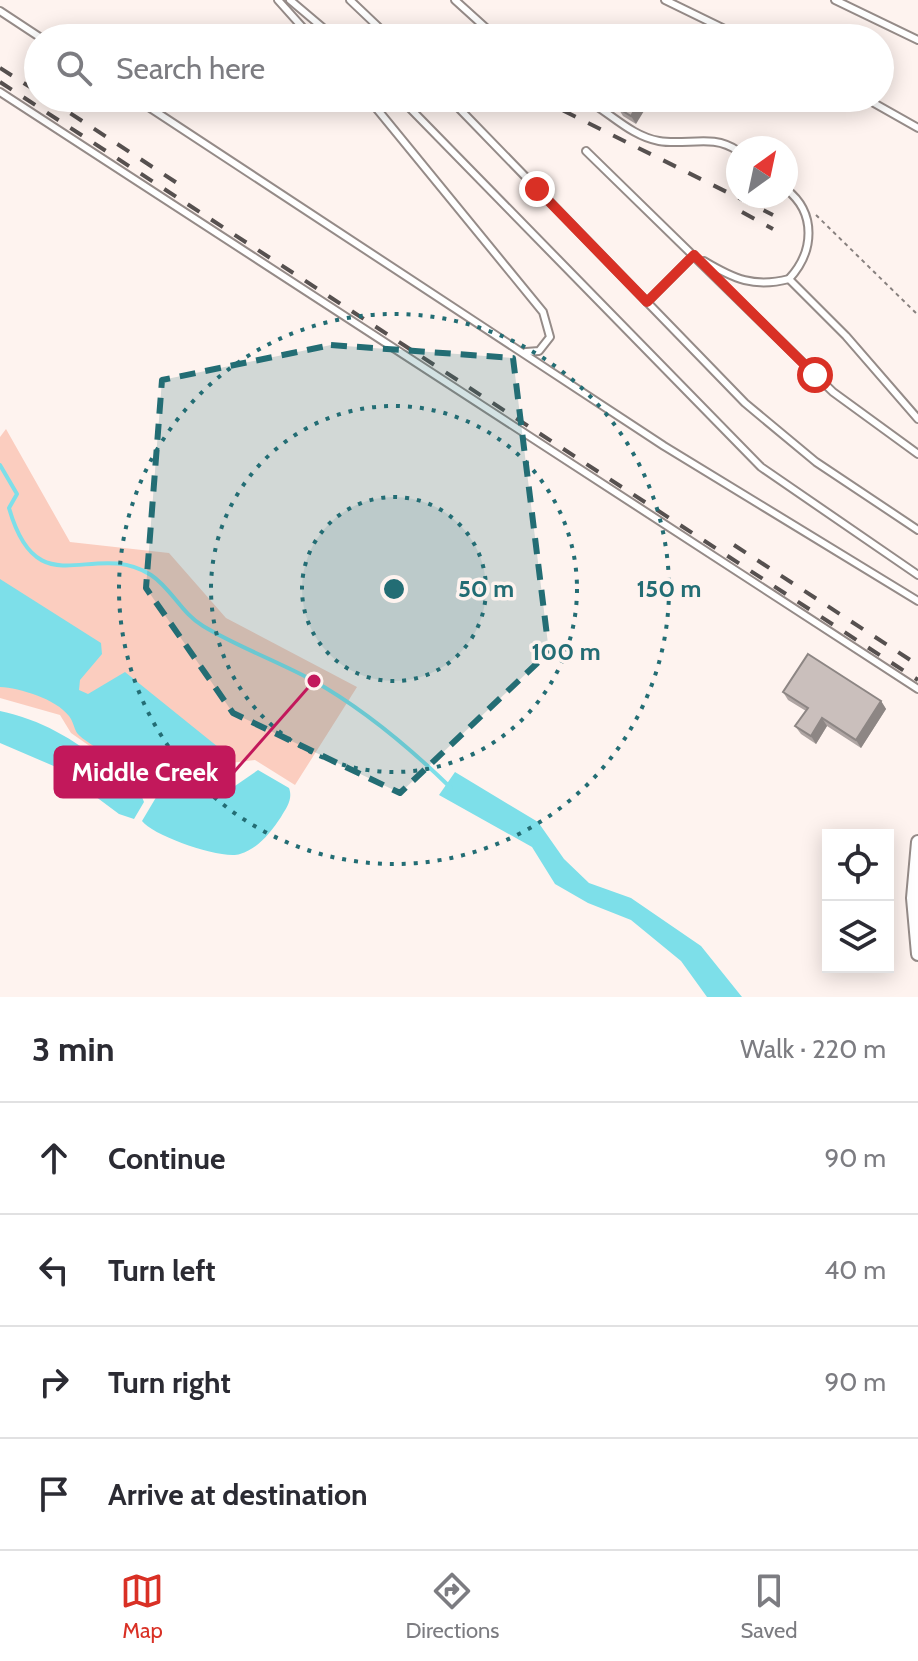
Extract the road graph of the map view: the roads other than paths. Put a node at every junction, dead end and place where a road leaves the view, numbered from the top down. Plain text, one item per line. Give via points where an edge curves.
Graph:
1 (278, 0) edge
2 (290, 0) edge
3 (350, 0) edge
4 (455, 0) edge
5 (665, 0) edge
6 (835, 0) edge
7 (0, 11) edge
8 (299, 24) edge
9 (318, 24) edge
10 (375, 24) edge
11 (482, 24) edge
12 (714, 24) edge
13 (885, 24) edge
14 (24, 27) edge
15 (894, 28) edge
16 (918, 40) edge
17 (0, 92) edge
18 (24, 108) edge
19 (31, 112) edge
20 (156, 112) edge
21 (379, 112) edge
22 (414, 112) edge
23 (463, 112) edge
24 (604, 112) edge
25 (890, 112) edge
26 (918, 128) edge
27 (726, 146) edge
28 (586, 151) dead end
29 (798, 198) edge
30 (694, 255) junction
31 (789, 279) junction
32 (647, 302) junction
33 (519, 349) junction
34 (918, 419) edge
35 (918, 454) edge
36 (918, 530) edge
37 (918, 575) edge
38 (917, 599) edge
39 (918, 689) edge
40 (918, 842) edge
41 (918, 954) edge

1 - 8 lane
2 - 9 lane
3 - 10 lane
4 - 11 lane
5 - 12 lane
6 - 13 lane
7 - 14 lane
15 - 16 lane
17 - 18 lane
19 - 39 lane
20 - 33 lane
21 - 33 lane via 543,312 550,327 547,345 532,353
22 - 37 lane via 761,467
23 - 32 lane
24 - 27 lane via 636,134 660,142 711,140
25 - 26 lane
28 - 30 lane
29 - 31 lane via 807,217 807,253
30 - 31 lane via 749,284
30 - 32 lane
30 - 35 lane via 833,392
31 - 34 lane
32 - 36 lane via 783,436
33 - 38 lane via 704,471
40 - 41 street via 913,898

